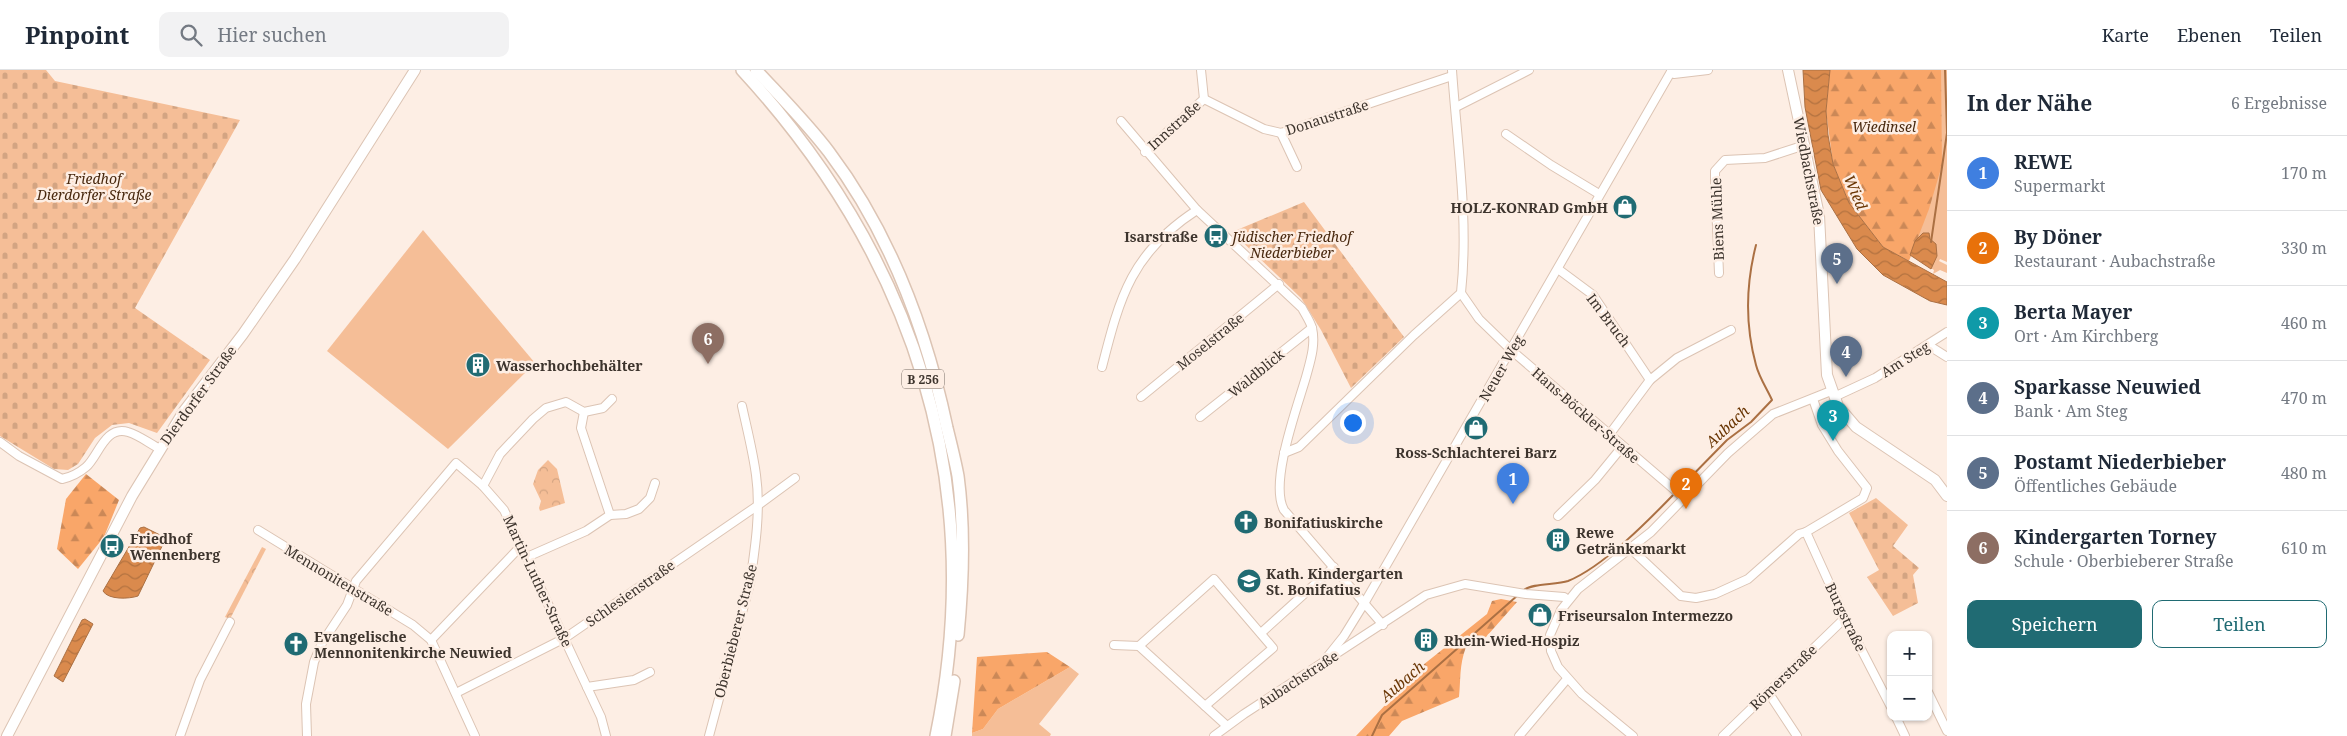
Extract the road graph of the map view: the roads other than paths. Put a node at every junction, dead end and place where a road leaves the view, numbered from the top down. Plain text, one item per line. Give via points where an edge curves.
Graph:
1 (415, 70) edge
2 (742, 70) edge
3 (756, 70) edge
4 (1201, 70) edge
5 (1528, 70) edge
6 (1708, 70) edge
7 (1788, 70) edge
8 (1671, 71) edge
9 (1452, 73) edge
10 (1204, 99) junction
11 (1456, 107) junction
12 (1121, 121) dead end
13 (1282, 133) junction
14 (1506, 134) dead end
15 (1805, 145) junction
16 (1145, 152) junction
17 (1297, 168) dead end
18 (1599, 194) junction
19 (1197, 210) junction
20 (1558, 269) junction
21 (1719, 273) dead end
22 (1279, 284) junction
23 (1460, 293) junction
24 (1312, 328) junction
25 (1731, 330) dead end
26 (1947, 332) edge
27 (1928, 345) junction
28 (1511, 350) junction
29 (1947, 357) edge
30 (1102, 367) dead end
31 (1650, 380) junction
32 (1833, 394) junction
33 (1142, 397) dead end
34 (1813, 398) junction
35 (612, 399) dead end
36 (742, 406) dead end
37 (584, 412) junction
38 (1200, 417) dead end
39 (1609, 435) junction
40 (0, 442) edge
41 (1622, 446) junction
42 (160, 449) junction
43 (1284, 453) junction
44 (795, 478) dead end
45 (655, 483) dead end
46 (483, 486) junction
47 (1681, 496) junction
48 (1947, 496) edge
49 (757, 506) junction
50 (610, 515) junction
51 (1558, 516) dead end
52 (258, 530) dead end
53 (1803, 533) junction
54 (521, 546) junction
55 (1631, 549) junction
56 (527, 557) junction
57 (1334, 567) junction
58 (352, 589) junction
59 (1568, 600) junction
60 (1364, 602) junction
61 (1845, 618) junction
62 (230, 622) dead end
63 (1383, 625) junction
64 (1260, 633) junction
65 (564, 638) junction
66 (431, 640) junction
67 (1114, 646) dead end
68 (1139, 646) junction
69 (1324, 661) junction
70 (650, 672) dead end
71 (1567, 679) junction
72 (587, 687) junction
73 (1768, 692) junction
74 (456, 693) junction
75 (1887, 699) edge
76 (1932, 700) edge
77 (1205, 706) junction
78 (1898, 721) edge
79 (1227, 726) junction
80 (1947, 731) edge
81 (7, 736) edge
82 (180, 736) edge
83 (307, 736) edge
84 (474, 736) edge
85 (606, 736) edge
86 (709, 736) edge
87 (936, 736) edge
88 (945, 736) edge
89 (1214, 736) edge
90 (1519, 736) edge
91 (1633, 736) edge
92 (1723, 736) edge
93 (1797, 736) edge
94 (1905, 736) edge

1 - 42 main road, Dierdorfer Straße via 295,259
2 - 87 highway, B 256 via 816,159 854,217 910,334 929,399 947,480 952,545 953,607 947,685
3 - 88 highway, B 256 via 829,152 866,210 898,268 922,330 940,393 958,476 962,546 958,639
4 - 10 street
5 - 11 street
6 - 8 street via 1674,74
7 - 15 main road, Wiedbachstraße
8 - 18 street, Neuer Weg
9 - 11 street
9 - 13 street, Donaustraße
10 - 13 street, Donaustraße via 1264,129
10 - 16 street, Innstraße
11 - 23 street via 1465,253
12 - 16 street
13 - 17 street
14 - 18 street
15 - 21 street, Biens Mühle via 1765,158 1725,160 1715,171
15 - 32 main road, Wiedbachstraße via 1819,215 1824,339 1827,375
16 - 19 street
18 - 20 street, Neuer Weg
19 - 22 street
19 - 30 street via 1151,247 1133,275 1117,309
20 - 28 street, Neuer Weg
20 - 31 street, Im Bruch via 1593,294
22 - 24 street via 1302,308
22 - 33 street, Moselstraße
23 - 28 street, Hans-Böckler-Straße via 1479,319
23 - 43 street via 1299,447
24 - 38 street, Waldblick
24 - 43 street via 1313,352
25 - 31 street via 1677,358
26 - 27 street, Am Steg
27 - 29 street
27 - 32 street, Am Steg via 1875,378
28 - 39 street, Hans-Böckler-Straße
28 - 60 street, Neuer Weg
31 - 39 street
32 - 34 street
32 - 48 main road, Wiedbachstraße via 1846,418 1856,427 1935,480
34 - 47 street via 1773,414
34 - 53 street via 1822,425 1865,484 1867,492 1863,498
35 - 37 street via 603,408
36 - 49 street, Oberbieberer Straße via 756,476
37 - 46 street via 566,402 546,408 500,454
37 - 50 street via 581,428
39 - 41 street, Hans-Böckler-Straße
40 - 42 street via 62,479 87,466 101,443 114,434 127,431
41 - 47 street, Hans-Böckler-Straße
41 - 51 street via 1595,480
42 - 81 main road, Dierdorfer Straße via 132,496
43 - 57 street via 1278,493 1280,503
44 - 49 street, Schlesienstraße
45 - 50 street via 650,498 639,509
46 - 54 street, Martin-Luther-Straße via 504,510
46 - 58 street, Martin-Luther-Straße via 456,463
47 - 55 street via 1651,532
49 - 65 street, Schlesienstraße
49 - 86 street, Oberbieberer Straße via 750,583
50 - 56 street via 586,531
52 - 58 street, Mennonitenstraße
53 - 55 street via 1748,579 1728,589 1696,598 1681,596
53 - 61 street, Burgstraße
54 - 56 street, Martin-Luther-Straße
54 - 66 street
55 - 59 street
56 - 65 street, Martin-Luther-Straße
57 - 60 street
57 - 64 street
58 - 66 street, Mennonitenstraße via 413,625
58 - 83 street via 314,662 306,704
59 - 63 street, Aubachstraße via 1465,584 1426,595
59 - 71 street via 1550,635 1551,650
60 - 63 street
60 - 69 street, Neuer Weg via 1344,636
61 - 73 street, Römerstraße
61 - 75 street, Burgstraße
62 - 82 street via 200,680
63 - 69 street, Aubachstraße
64 - 68 street via 1214,579
64 - 77 street via 1273,648
65 - 72 street, Martin-Luther-Straße
65 - 74 street, Schlesienstraße
66 - 74 street, Mennonitenstraße
67 - 68 street
68 - 77 street
69 - 79 street, Aubachstraße
70 - 72 street via 634,680
71 - 90 street
71 - 91 street via 1599,710
72 - 85 street, Martin-Luther-Straße
73 - 92 street, Römerstraße
73 - 93 street
74 - 84 street, Mennonitenstraße
76 - 80 street
77 - 79 street
78 - 94 street
79 - 89 street, Aubachstraße

